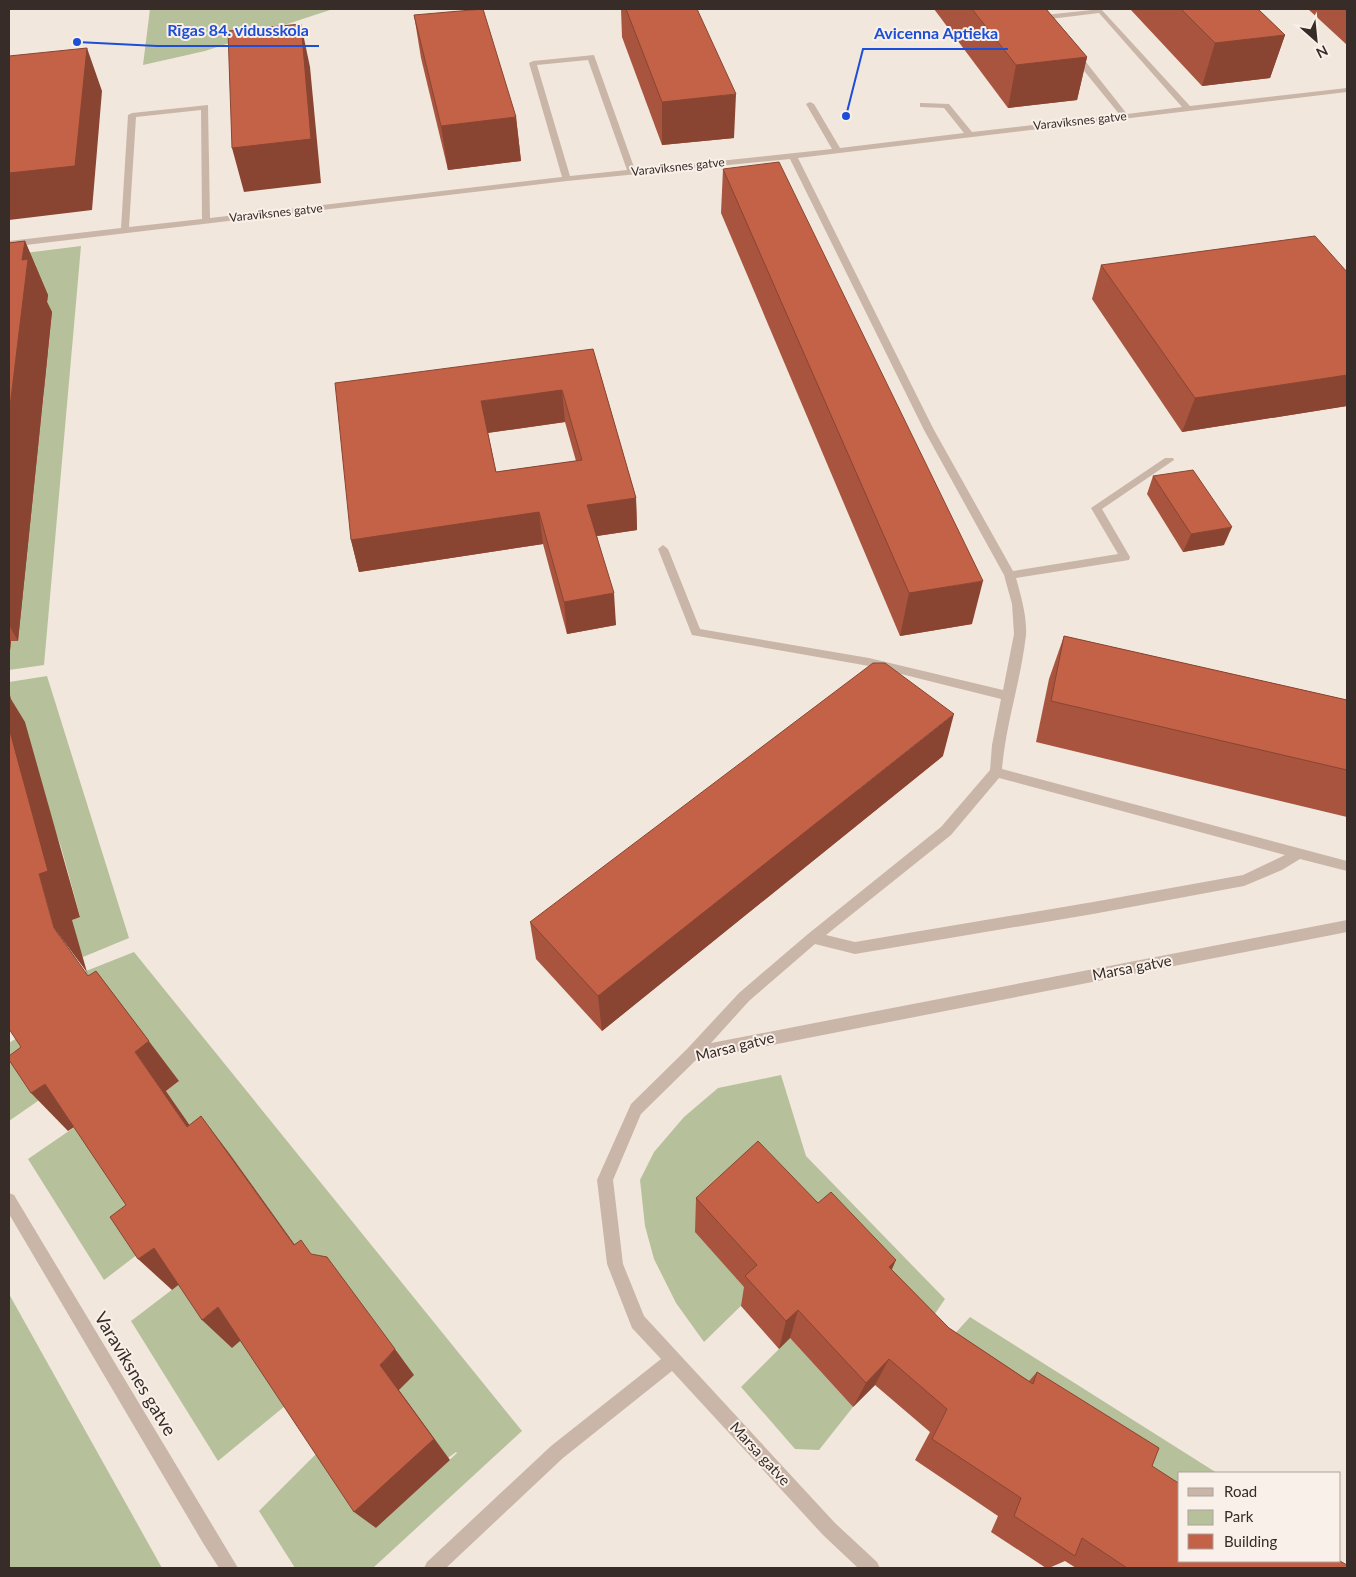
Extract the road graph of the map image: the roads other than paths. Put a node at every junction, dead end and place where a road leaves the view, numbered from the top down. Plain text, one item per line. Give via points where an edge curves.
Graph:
1 (1058, 32) edge
2 (1070, 47) edge
3 (1347, 90) edge
4 (810, 104) dead end
5 (923, 105) dead end
6 (1188, 109) junction
7 (1125, 116) junction
8 (969, 134) junction
9 (837, 150) junction
10 (793, 156) junction
11 (632, 172) junction
12 (566, 178) junction
13 (206, 221) junction
14 (125, 230) junction
15 (9, 244) edge
16 (1169, 460) dead end
17 (663, 549) dead end
18 (1010, 575) junction
19 (1007, 696) junction
20 (996, 772) junction
21 (1299, 854) junction
22 (1347, 866) edge
23 (1347, 926) edge
24 (813, 938) junction
25 (692, 1054) junction
26 (9, 1200) edge
27 (673, 1359) junction
28 (229, 1568) edge
29 (433, 1568) edge
30 (871, 1568) edge

1 - 6 street via 1045,17 1101,11
2 - 7 street
3 - 6 street, Varavīksnes gatve
4 - 9 street
5 - 8 street via 946,106
6 - 7 street, Varavīksnes gatve
7 - 8 street, Varavīksnes gatve
8 - 9 street, Varavīksnes gatve
9 - 10 street, Varavīksnes gatve
10 - 11 street, Varavīksnes gatve
10 - 18 street via 929,430
11 - 12 street, Varavīksnes gatve
11 - 12 street via 591,57 533,63
12 - 13 street, Varavīksnes gatve
13 - 14 street, Varavīksnes gatve
13 - 14 street via 206,108 132,115
14 - 15 street, Varavīksnes gatve
16 - 18 street via 1096,508 1125,557
17 - 19 street via 696,632 869,662
18 - 19 street via 1018,604 1020,634
19 - 20 street
20 - 21 street
20 - 24 street via 946,831
21 - 22 street
21 - 24 street via 1244,880 996,925 856,948
23 - 25 street, Marsa gatve
24 - 25 street via 744,997
25 - 27 street, Marsa gatve via 636,1109 605,1180 615,1264 638,1322
26 - 28 street, Varavīksnes gatve
27 - 29 street via 558,1452
27 - 30 street, Marsa gatve via 829,1529

